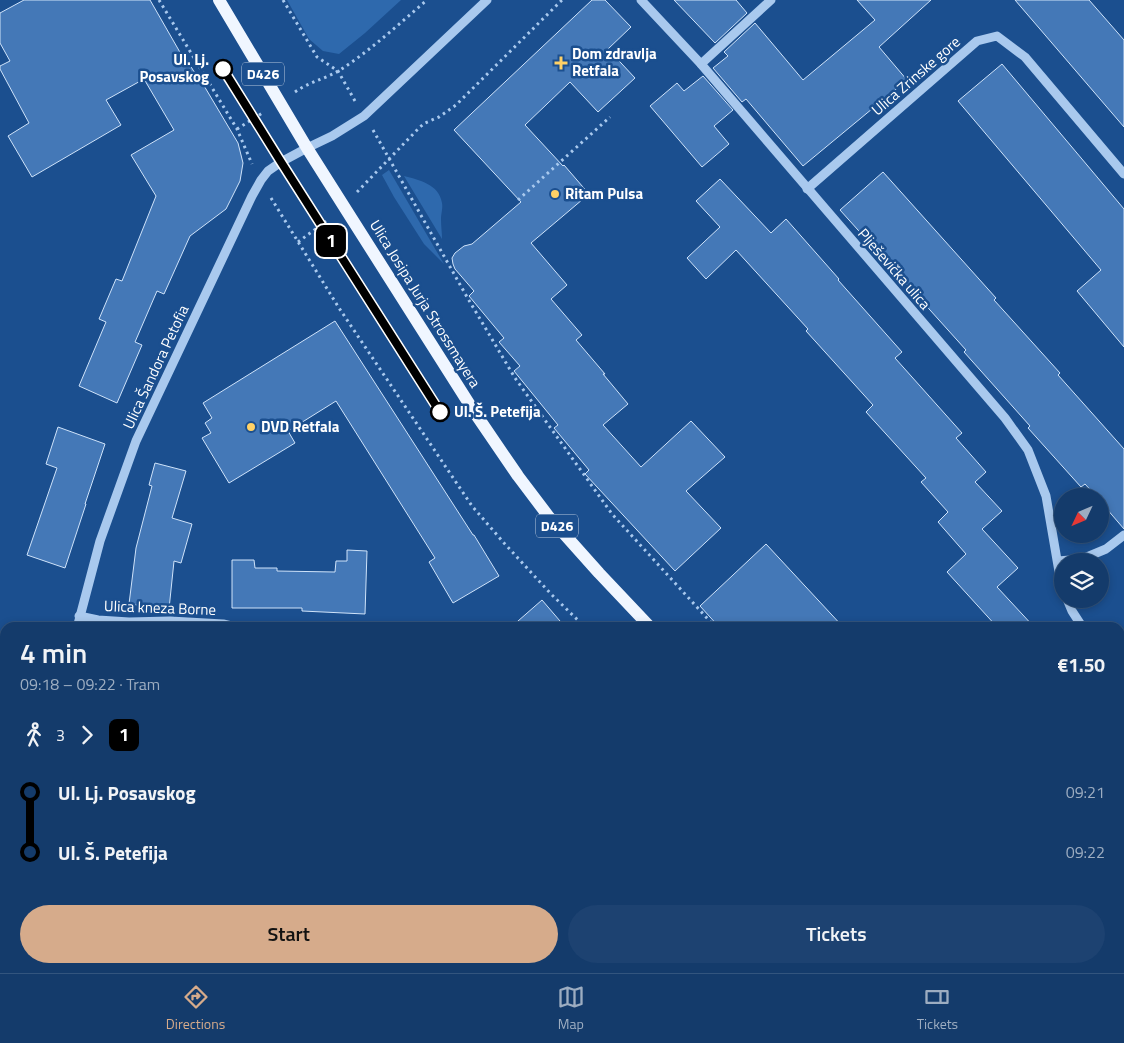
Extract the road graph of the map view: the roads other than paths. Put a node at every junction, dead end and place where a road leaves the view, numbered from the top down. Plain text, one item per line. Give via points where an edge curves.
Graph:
1 (219, 0) edge
2 (488, 0) edge
3 (641, 0) edge
4 (771, 0) edge
5 (700, 64) junction
6 (308, 148) junction
7 (1124, 174) edge
8 (807, 189) junction
9 (1124, 535) edge
10 (1056, 553) edge
11 (1097, 553) edge
12 (1070, 608) edge
13 (79, 616) junction
14 (78, 622) edge
15 (129, 622) edge
16 (129, 622) edge
17 (188, 622) edge
18 (646, 622) edge
19 (1079, 622) edge

1 - 6 main road, Ulica Josipa Jurja Strossmayera / D426
2 - 6 street, Ulica Šandora Petofia via 364,116
3 - 5 street, Plješevička ulica
4 - 5 street
5 - 8 street, Plješevička ulica
6 - 13 street, Ulica Šandora Petofia via 268,171 252,196 136,442 100,541
6 - 18 main road, Ulica Josipa Jurja Strossmayera / D426 via 518,476 549,517
7 - 8 street, Ulica Zrinske gore via 1025,57 997,36 977,42
8 - 10 street, Plješevička ulica via 1005,418 1028,450 1046,496
9 - 11 street
12 - 19 street
13 - 14 street, Ulica Šandora Petofia
13 - 15 street, Ulica kneza Borne
16 - 17 street, Ulica kneza Borne

